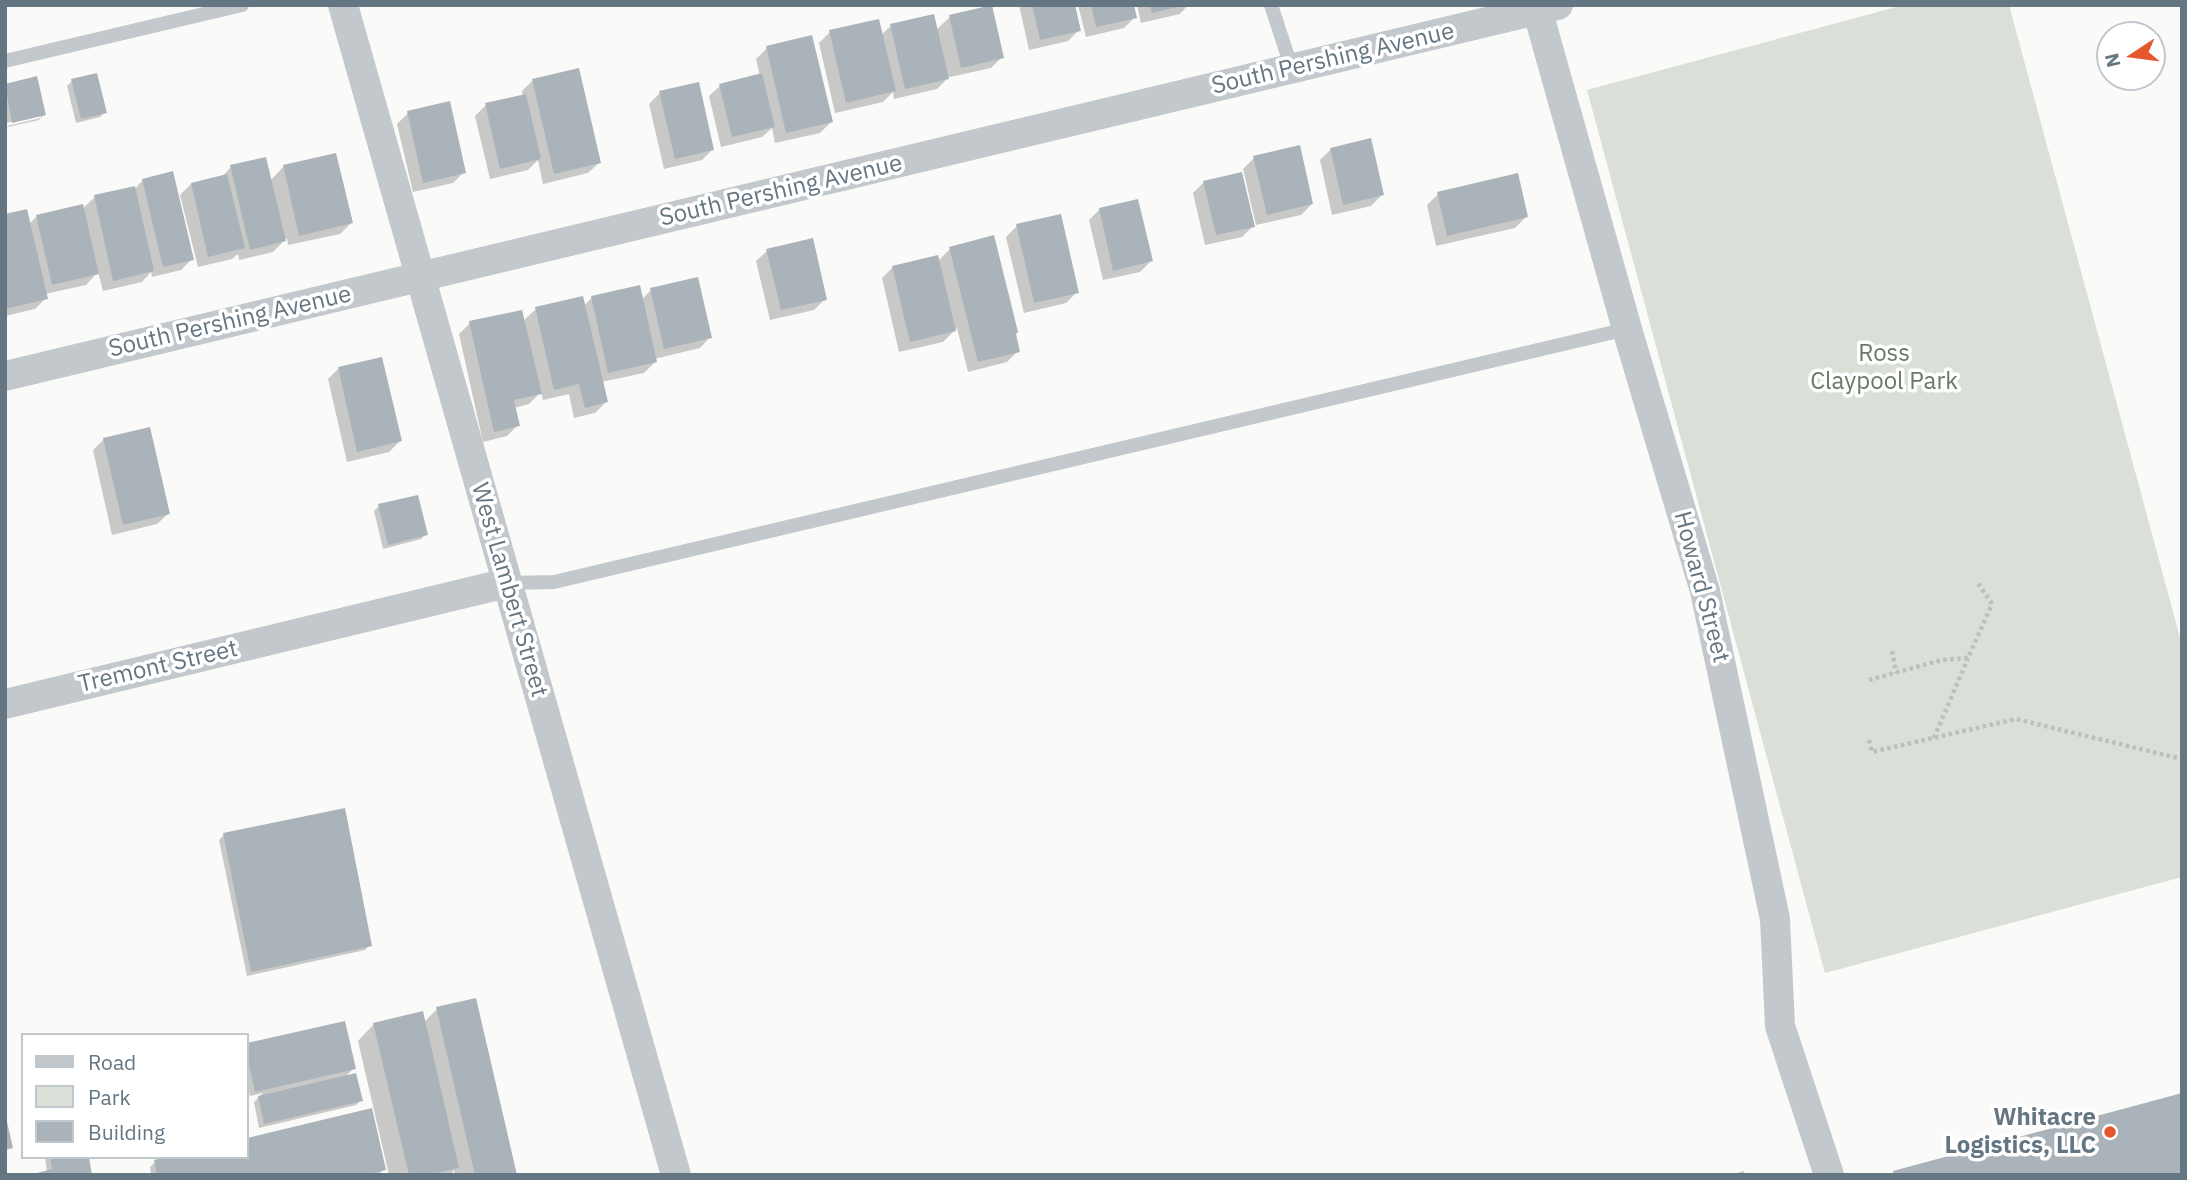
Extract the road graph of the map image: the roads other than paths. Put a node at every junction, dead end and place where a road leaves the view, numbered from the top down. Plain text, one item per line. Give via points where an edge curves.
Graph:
1 (242, 5) edge
2 (342, 5) edge
3 (1271, 5) edge
4 (1544, 7) edge
5 (5, 61) edge
6 (1292, 69) junction
7 (420, 277) junction
8 (1628, 329) junction
9 (5, 376) edge
10 (507, 583) junction
11 (5, 704) edge
12 (676, 1175) edge
13 (1829, 1175) edge

1 - 5 lane
2 - 7 street, West Lambert Street
3 - 6 lane
4 - 6 street, South Pershing Avenue
4 - 8 street, Howard Street
6 - 7 street, South Pershing Avenue
7 - 9 street, South Pershing Avenue
7 - 10 street, West Lambert Street
8 - 10 lane via 554,582
8 - 13 street, Howard Street via 1705,591 1775,919 1780,1026
10 - 11 street, Tremont Street
10 - 12 street, West Lambert Street

